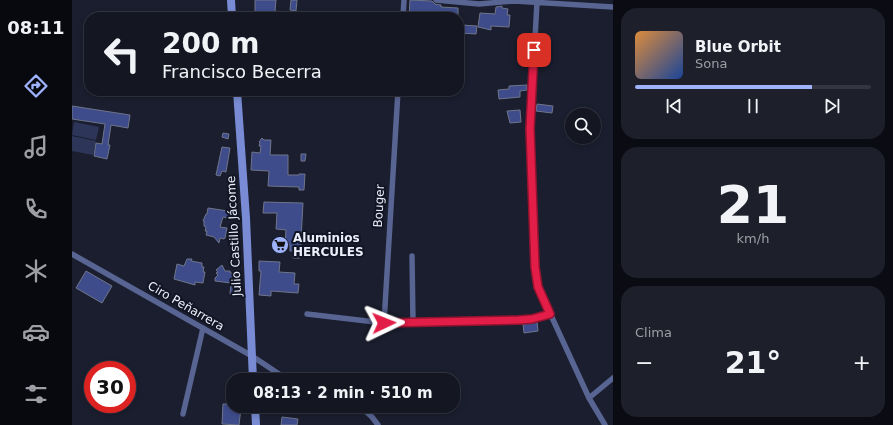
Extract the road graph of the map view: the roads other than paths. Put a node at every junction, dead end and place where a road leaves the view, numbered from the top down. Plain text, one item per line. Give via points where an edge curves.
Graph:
1 (231, 0) edge
2 (404, 0) edge
3 (436, 0) edge
4 (478, 2) edge
5 (537, 2) junction
6 (613, 8) edge
7 (232, 12) edge
8 (403, 12) edge
9 (238, 96) edge
10 (398, 96) edge
11 (72, 254) edge
12 (412, 256) dead end
13 (307, 314) dead end
14 (550, 314) junction
15 (413, 322) junction
16 (384, 323) junction
17 (203, 328) junction
18 (252, 356) junction
19 (253, 373) edge
20 (278, 373) edge
21 (613, 378) edge
22 (589, 398) junction
23 (255, 413) edge
24 (368, 413) edge
25 (183, 414) dead end
26 (256, 425) edge
27 (378, 425) edge
28 (605, 425) edge

1 - 7 main road
2 - 8 street
3 - 4 street
4 - 5 street
5 - 6 street
5 - 14 street via 530,129 535,267 538,287
9 - 18 main road, Julio Castillo Jácome
10 - 16 street, Bouger
11 - 17 street, Ciro Peñarrera
12 - 15 street
13 - 16 street
14 - 15 street via 519,320
14 - 22 street
15 - 16 street
17 - 18 street, Ciro Peñarrera
17 - 25 street
18 - 19 main road, Julio Castillo Jácome
18 - 20 street, Ciro Peñarrera
21 - 22 street
22 - 28 street
23 - 26 main road
24 - 27 street

